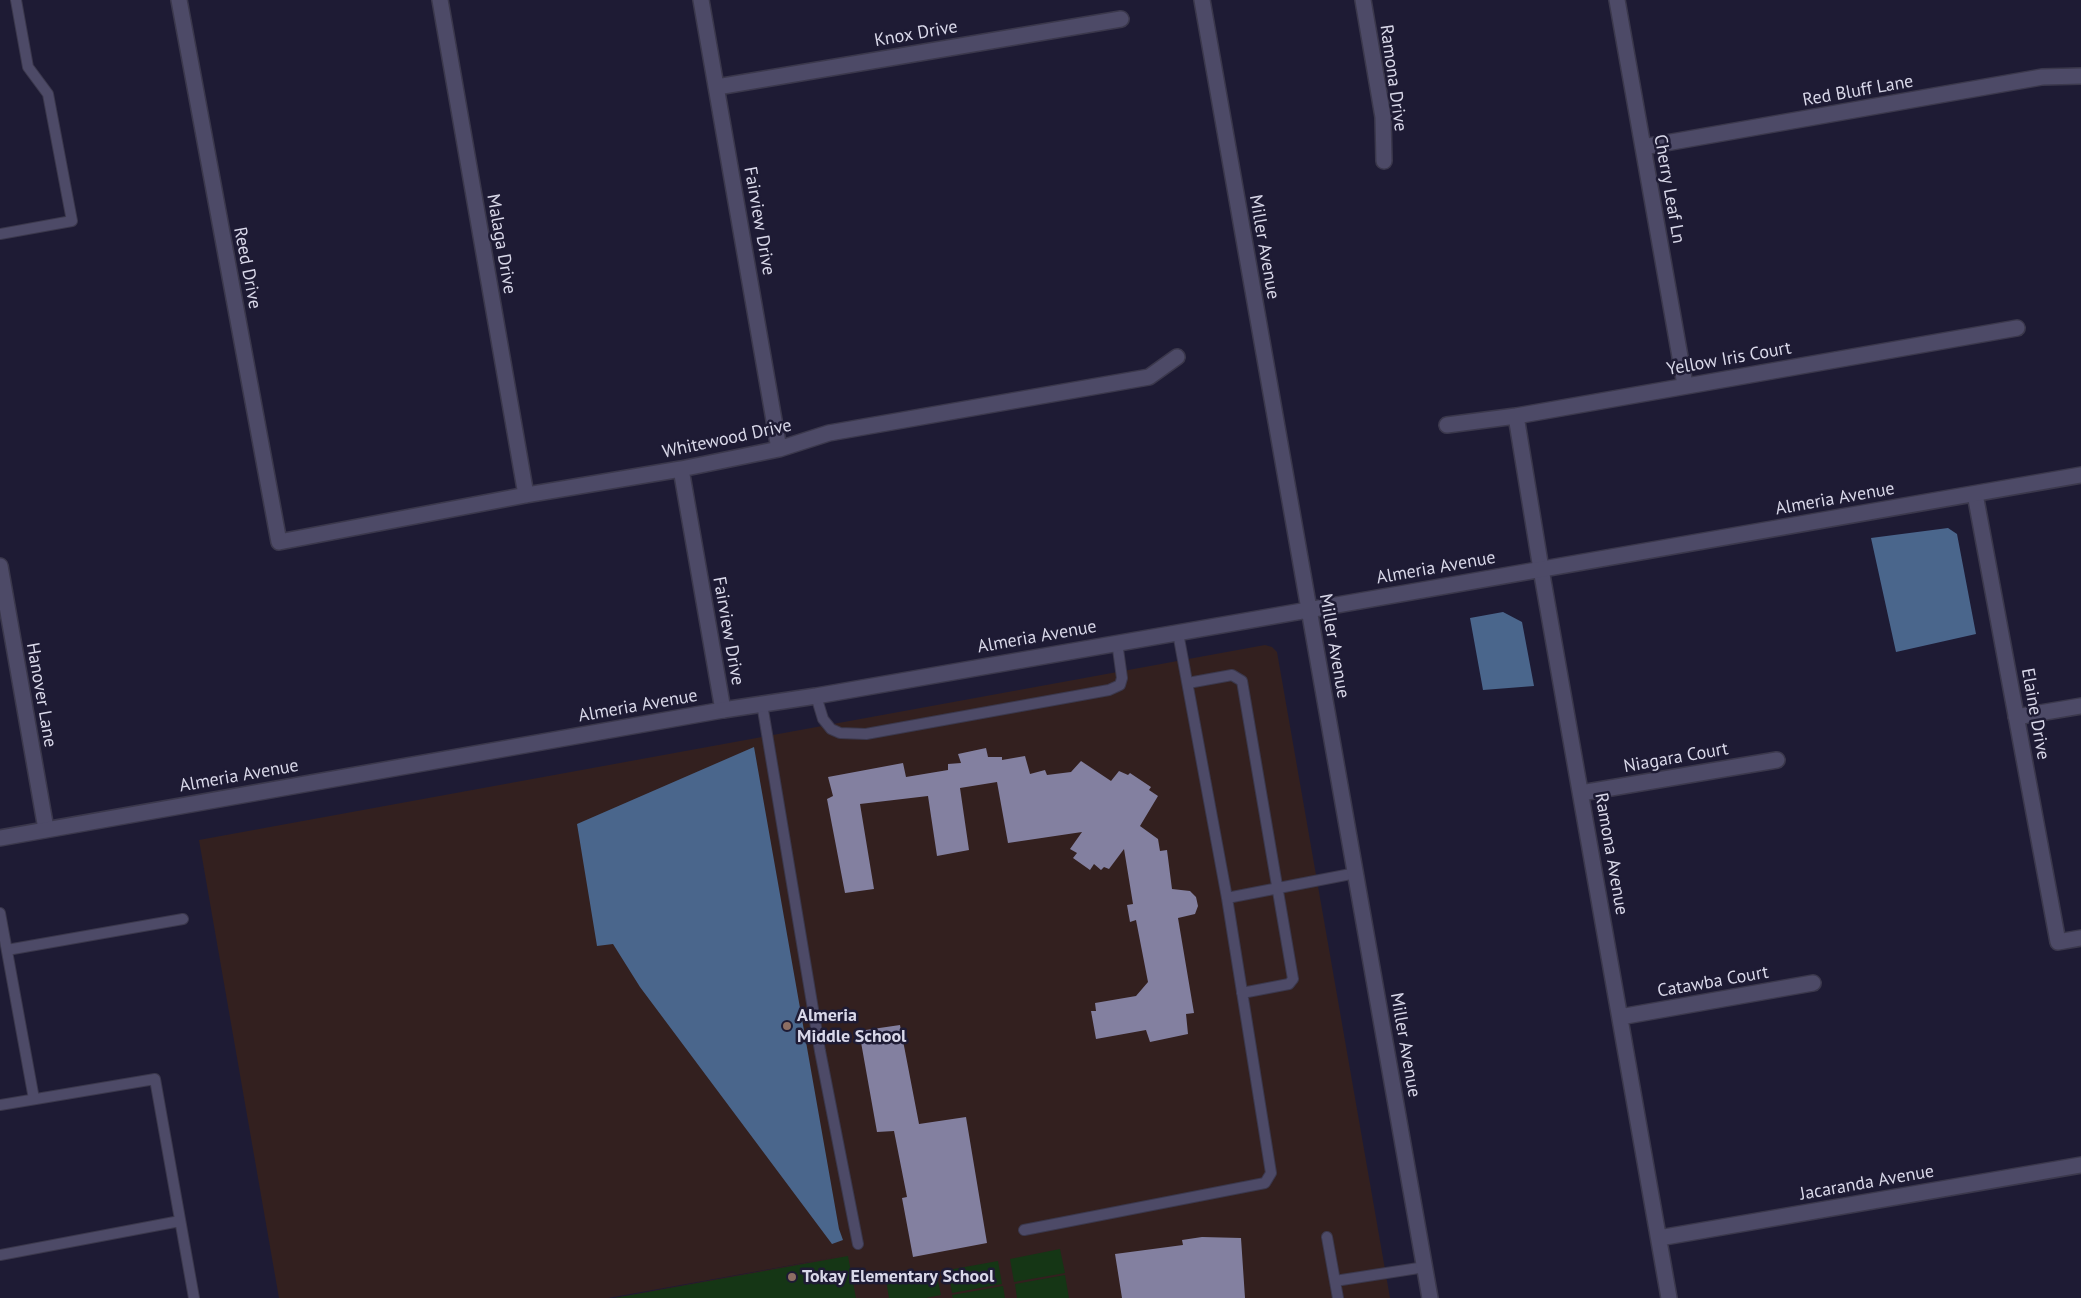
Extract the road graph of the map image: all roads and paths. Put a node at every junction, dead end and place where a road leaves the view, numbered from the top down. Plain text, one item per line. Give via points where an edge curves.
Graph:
1 (16, 0) edge
2 (178, 0) edge
3 (440, 0) edge
4 (701, 0) edge
5 (1202, 0) edge
6 (1363, 0) edge
7 (1617, 0) edge
8 (1121, 19) dead end
9 (2081, 76) edge
10 (717, 87) junction
11 (1643, 148) junction
12 (1384, 162) dead end
13 (0, 234) edge
14 (2017, 328) dead end
15 (1177, 357) dead end
16 (1685, 385) junction
17 (1516, 416) junction
18 (1447, 425) dead end
19 (779, 449) junction
20 (681, 469) junction
21 (2081, 476) edge
22 (1975, 494) junction
23 (526, 495) junction
24 (279, 542) joint
25 (0, 566) edge
26 (1541, 569) junction
27 (1308, 609) junction
28 (1178, 633) junction
29 (1117, 642) junction
30 (1188, 683) junction
31 (816, 696) junction
32 (762, 704) junction
33 (2081, 706) edge
34 (723, 710) junction
35 (2016, 717) junction
36 (1777, 760) dead end
37 (1581, 793) junction
38 (46, 829) junction
39 (0, 838) edge
40 (1356, 873) junction
41 (1278, 889) junction
42 (1227, 898) junction
43 (0, 913) edge
44 (183, 918) dead end
45 (2081, 938) edge
46 (7, 950) junction
47 (1813, 983) dead end
48 (1242, 993) junction
49 (1620, 1017) junction
50 (34, 1099) junction
51 (0, 1105) edge
52 (2081, 1165) edge
53 (180, 1222) junction
54 (1024, 1230) dead end
55 (1327, 1238) dead end
56 (1659, 1238) junction
57 (858, 1244) dead end
58 (0, 1255) edge
59 (1425, 1266) junction
60 (1335, 1281) junction
61 (194, 1298) edge
62 (1338, 1298) edge
63 (1430, 1298) edge
64 (1669, 1298) edge

1 - 13 lane via 28,67 48,94 72,221
2 - 24 street, Reed Drive
3 - 23 street, Malaga Drive
4 - 10 street, Fairview Drive
5 - 27 street, Miller Avenue
6 - 12 street, Ramona Drive via 1383,117
7 - 11 street, Cherry Leaf Ln
8 - 10 street, Knox Drive
9 - 11 street, Red Bluff Lane via 2042,77
10 - 19 street, Fairview Drive
11 - 16 street, Cherry Leaf Ln
14 - 16 street, Yellow Iris Court
15 - 19 street, Whitewood Drive via 1149,377 829,433
16 - 17 street, Yellow Iris Court
17 - 18 street, Yellow Iris Court
17 - 26 street, Ramona Avenue
19 - 20 street, Whitewood Drive
20 - 23 street, Whitewood Drive
20 - 34 street, Fairview Drive
21 - 22 street, Almeria Avenue
22 - 26 street, Almeria Avenue
22 - 35 street, Elaine Drive
23 - 24 street, Whitewood Drive
25 - 38 street, Hanover Lane
26 - 27 street, Almeria Avenue
26 - 37 street, Ramona Avenue
27 - 28 street, Almeria Avenue
27 - 40 street, Miller Avenue
28 - 29 street, Almeria Avenue
28 - 30 lane
29 - 31 street, Almeria Avenue
29 - 31 lane via 1122,678 1120,685 1110,690 866,734 840,733 831,729
30 - 41 lane via 1232,675 1242,682
30 - 42 lane
31 - 32 street, Almeria Avenue
32 - 34 street, Almeria Avenue
32 - 57 lane via 820,1051
33 - 35 street
34 - 38 street, Almeria Avenue
35 - 45 street, Elaine Drive via 2058,942
36 - 37 street, Niagara Court
37 - 49 street, Ramona Avenue
38 - 39 street, Almeria Avenue
40 - 41 lane
40 - 59 street, Miller Avenue
41 - 42 lane
41 - 48 lane via 1293,979 1289,984
42 - 48 lane
43 - 46 lane
44 - 46 lane
46 - 50 lane
47 - 49 street, Catawba Court
48 - 54 lane via 1272,1173 1265,1183
49 - 56 street, Ramona Avenue
50 - 51 lane
50 - 53 lane via 155,1079
52 - 56 street, Jacaranda Avenue
53 - 58 lane
53 - 61 lane
55 - 60 lane
56 - 64 street, Ramona Avenue
59 - 60 lane
59 - 63 street, Miller Avenue
60 - 62 lane

